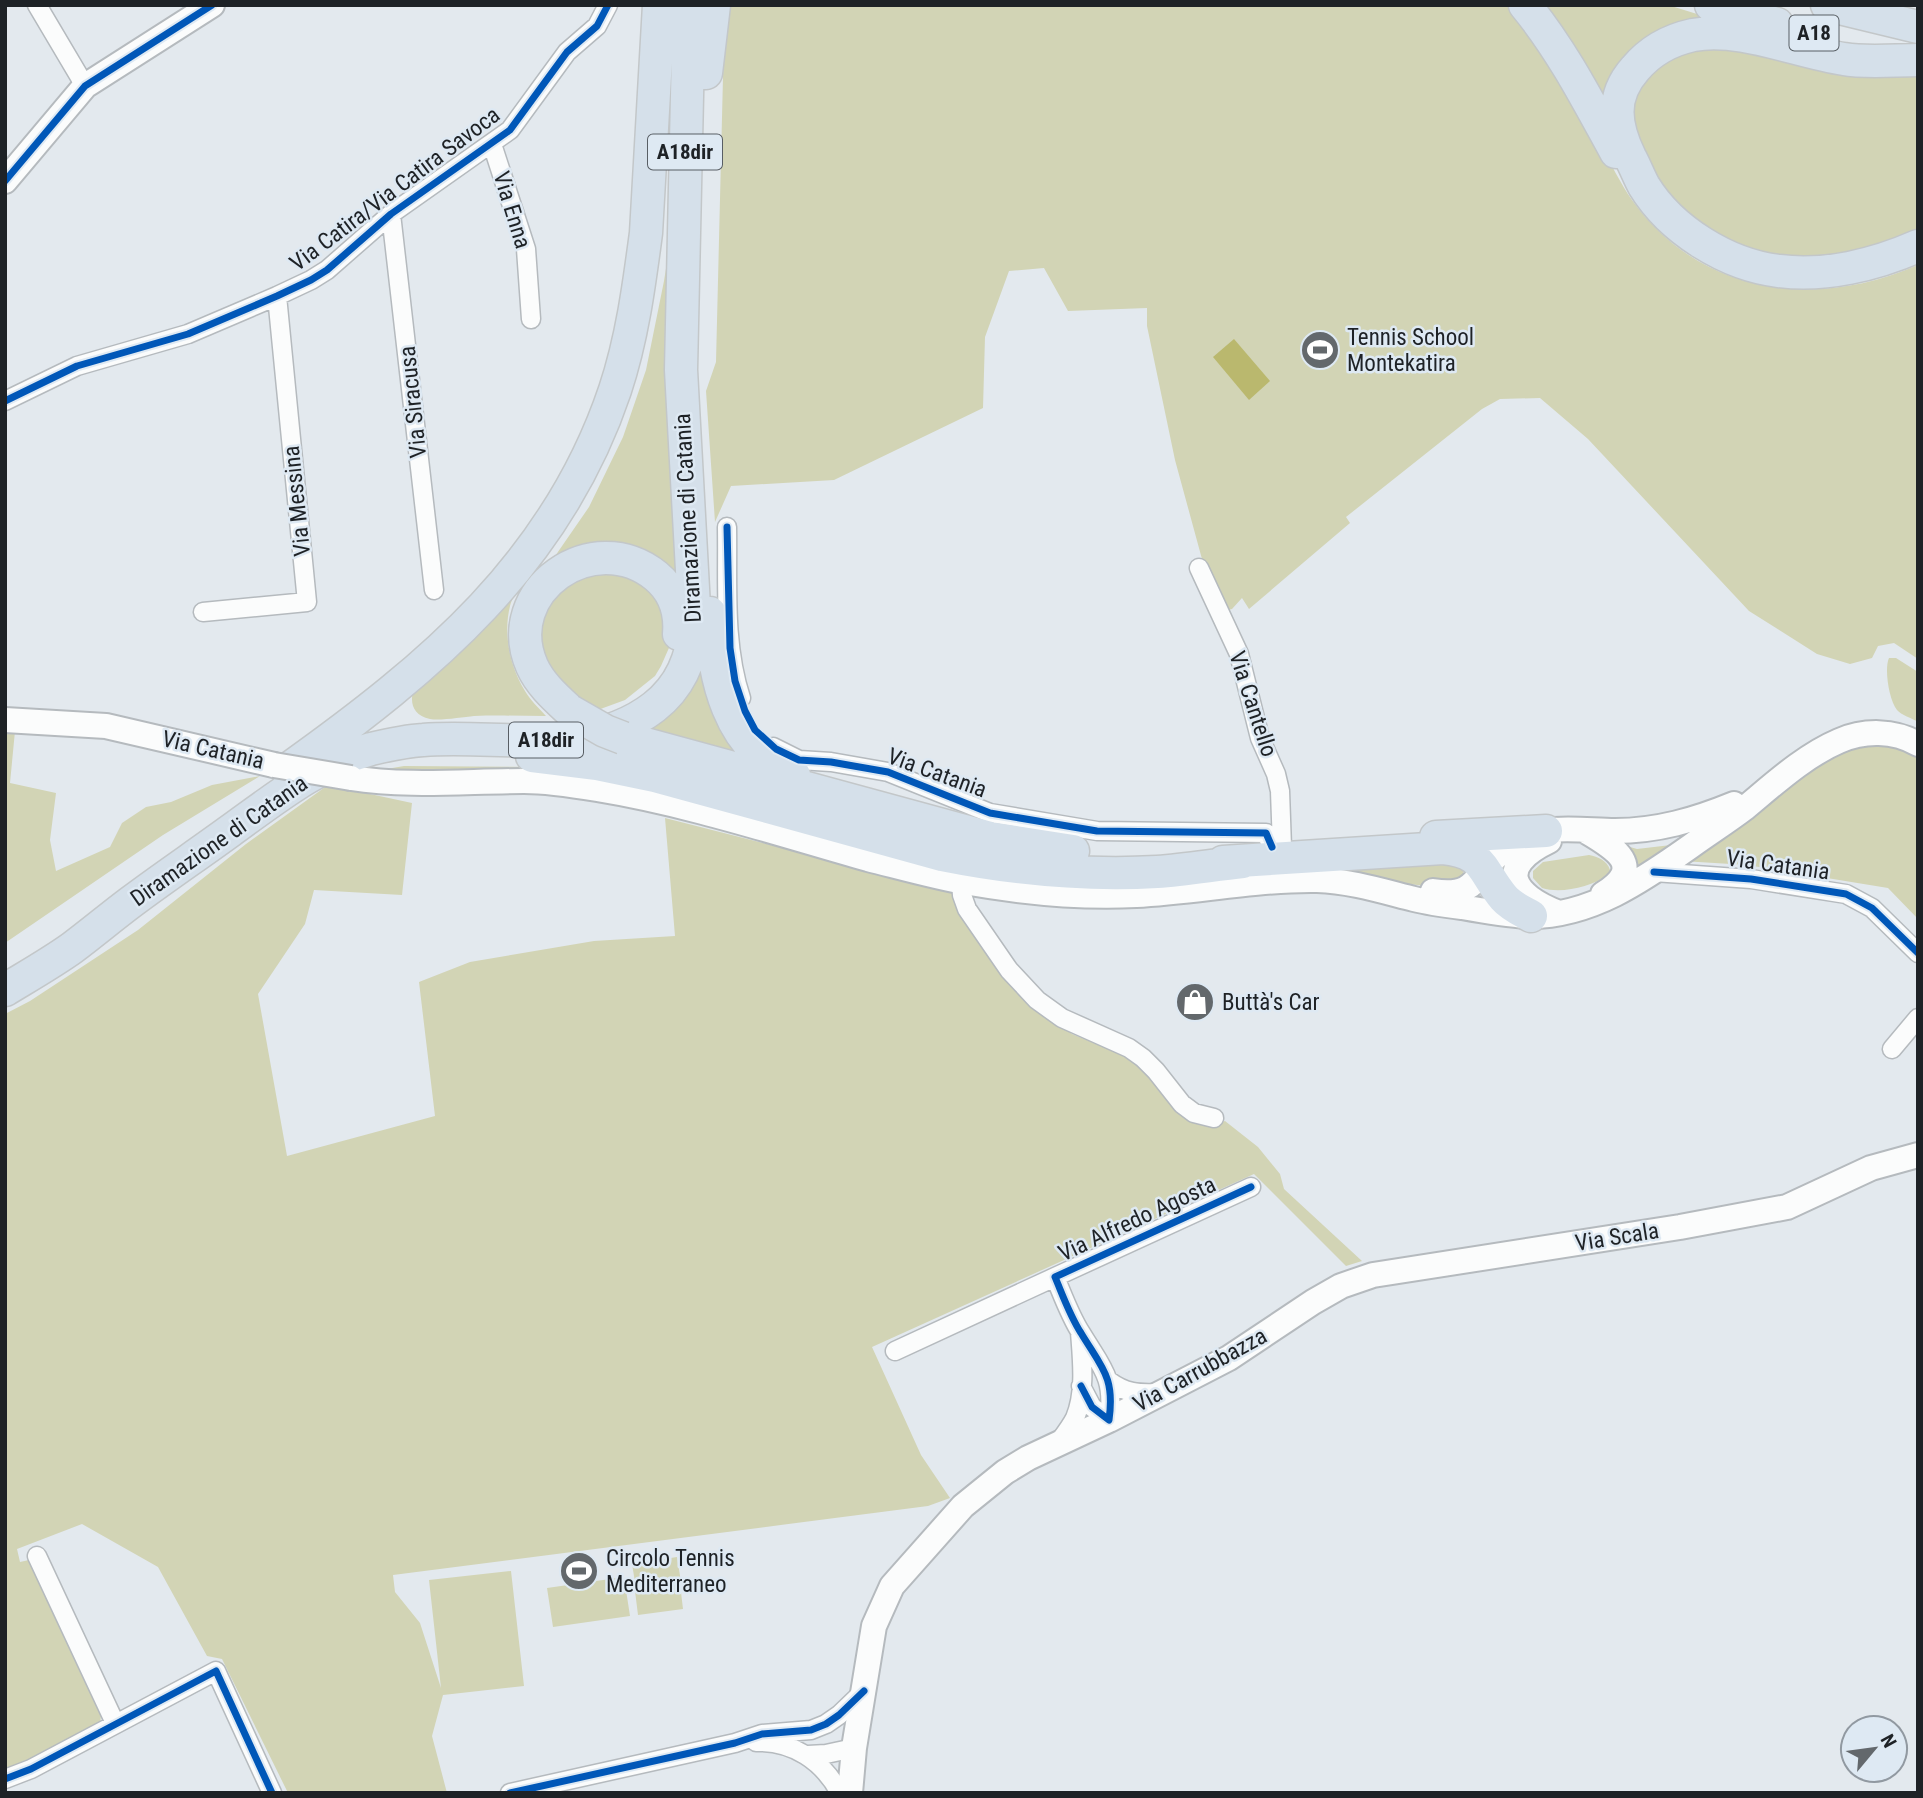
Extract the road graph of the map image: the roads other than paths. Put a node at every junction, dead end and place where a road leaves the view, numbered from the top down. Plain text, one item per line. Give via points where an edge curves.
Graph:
1 (37, 5) edge
2 (212, 5) edge
3 (645, 5) edge
4 (659, 5) edge
5 (672, 5) edge
6 (689, 5) edge
7 (714, 5) edge
8 (1525, 5) edge
9 (1711, 5) edge
10 (1827, 5) edge
11 (607, 7) edge
12 (1918, 27) edge
13 (1918, 58) edge
14 (85, 86) junction
15 (686, 103) junction
16 (492, 144) junction
17 (5, 181) edge
18 (695, 203) junction
19 (391, 215) junction
20 (1918, 246) edge
21 (1918, 256) edge
22 (277, 296) junction
23 (683, 299) junction
24 (531, 319) dead end
25 (627, 345) junction
26 (5, 401) edge
27 (727, 527) dead end
28 (1199, 568) dead end
29 (434, 590) dead end
30 (203, 612) dead end
31 (566, 715) junction
32 (5, 720) edge
33 (615, 741) junction
34 (1918, 744) edge
35 (1782, 778) junction
36 (247, 803) junction
37 (903, 816) junction
38 (1567, 830) junction
39 (1277, 847) junction
40 (1243, 862) junction
41 (1485, 868) junction
42 (1654, 872) junction
43 (961, 882) junction
44 (1362, 885) junction
45 (1554, 913) junction
46 (72, 948) junction
47 (1918, 953) edge
48 (5, 967) edge
49 (5, 990) edge
50 (1918, 1018) edge
51 (1892, 1049) dead end
52 (1214, 1118) dead end
53 (1918, 1155) edge
54 (1251, 1187) dead end
55 (1055, 1278) junction
56 (1313, 1302) joint
57 (1080, 1332) junction
58 (895, 1351) dead end
59 (1109, 1381) junction
60 (1081, 1386) junction
61 (1161, 1393) junction
62 (1109, 1420) junction
63 (1058, 1443) junction
64 (37, 1556) dead end
65 (863, 1691) junction
66 (115, 1723) junction
67 (811, 1730) junction
68 (735, 1743) junction
69 (854, 1748) junction
70 (808, 1755) junction
71 (5, 1779) edge
72 (272, 1793) edge
73 (510, 1793) edge
74 (840, 1793) edge
75 (850, 1793) edge

1 - 14 street
2 - 14 main road
3 - 25 highway via 625,301
4 - 25 highway, Diramazione di Catania / A18dir via 646,233
5 - 31 highway via 663,234 639,365 608,452 576,511 527,584 514,618 515,648 526,680 545,705
6 - 15 highway, Diramazione di Catania / A18dir
7 - 18 highway
8 - 21 highway via 1565,60 1637,191 1665,225 1695,248 1734,269 1795,282 1863,274
9 - 13 highway, A18
10 - 12 highway, A18
11 - 16 street, Via Catira/Via Catira Savoca via 597,26 567,52 510,130
13 - 20 highway via 1846,60 1736,35 1694,35 1658,48 1639,64 1624,85 1617,112 1623,141 1658,204 1685,231 1738,260 1777,271 1810,272 1861,265
14 - 17 main road
15 - 18 highway
15 - 23 highway, Diramazione di Catania / A18dir
16 - 19 street, Via Catira/Via Catira Savoca
16 - 24 street, Via Enna via 526,249
18 - 23 highway
18 - 37 highway via 696,382 718,682 747,741 773,764
19 - 22 street, Via Catira/Via Catira Savoca via 327,270
19 - 29 street, Via Siracusa
22 - 26 street, Via Catira/Via Catira Savoca via 188,334 76,366
22 - 30 street, Via Messina via 307,602
23 - 46 highway, Diramazione di Catania / A18dir via 681,370 695,625 689,660 660,703 601,734 554,740 422,740 345,758 249,817
25 - 36 highway, Diramazione di Catania / A18dir via 615,391 592,446 546,528 513,574 427,662
27 - 39 street, Via Catania via 735,681 755,730 776,749 799,760 888,772 990,813 1097,831 1266,833
28 - 39 street, Via Cantello via 1239,654 1259,738 1276,774 1280,791
31 - 33 highway, bridge via 605,731
31 - 36 highway via 527,651 529,610 545,584 582,561 608,557 649,570 674,597 679,640 662,677 637,699 610,713 570,722 420,726 381,734 326,755
32 - 43 main road, Via Catania, bridge via 106,726 351,778 403,783 527,781 603,790
33 - 37 highway
33 - 40 highway via 648,757 1025,854 1124,864
34 - 35 main road, Via Catania via 1896,735 1852,736
35 - 38 main road via 1734,804 1682,823 1614,831
35 - 42 main road, Via Catania
36 - 48 highway, Diramazione di Catania / A18dir
37 - 39 highway via 990,838 1096,853
38 - 39 highway
38 - 41 main road via 1516,843
38 - 45 main road via 1525,856 1515,870 1527,895
38 - 45 main road via 1607,843 1620,855 1625,869 1611,889
40 - 41 highway via 1443,848 1460,850
40 - 46 highway via 1157,872 1002,865 942,855 597,764 526,756 405,757 373,761 327,778 254,824 137,909
41 - 44 main road via 1464,891 1454,893
41 - 45 highway via 1510,905
42 - 45 main road, Via Catania via 1604,900
42 - 47 street, Via Catania via 1751,879 1846,894 1872,908
43 - 44 main road, Via Catania via 1100,896 1291,881
43 - 52 street via 967,909 1009,970 1037,1000 1062,1018 1129,1048 1156,1071 1182,1104
44 - 45 main road, Via Catania via 1419,901 1506,914
46 - 49 highway, Diramazione di Catania / A18dir
50 - 51 street
53 - 56 main road, Via Scala via 1871,1168 1787,1207 1373,1275
54 - 55 street, Via Alfredo Agosta
55 - 57 street, Via Alfredo Agosta
55 - 58 street
56 - 61 main road, Via Carrubbazza via 1229,1358
57 - 59 street, Via Alfredo Agosta
57 - 60 street
59 - 61 street via 1135,1394
59 - 62 street
60 - 62 street via 1092,1407
60 - 63 street via 1076,1416
61 - 62 main road, Via Carrubbazza
62 - 63 main road, Via Carrubbazza
63 - 65 main road, Via Carrubbazza via 1005,1472 962,1506 892,1586 874,1626
64 - 66 street
65 - 67 street via 839,1715
65 - 69 main road, Via Carrubbazza
66 - 71 street
66 - 72 street via 216,1671
67 - 68 street via 762,1734
67 - 69 street
68 - 70 street via 768,1742
68 - 73 street
69 - 70 street
69 - 75 main road, Via Carrubbazza
70 - 74 street via 824,1768

